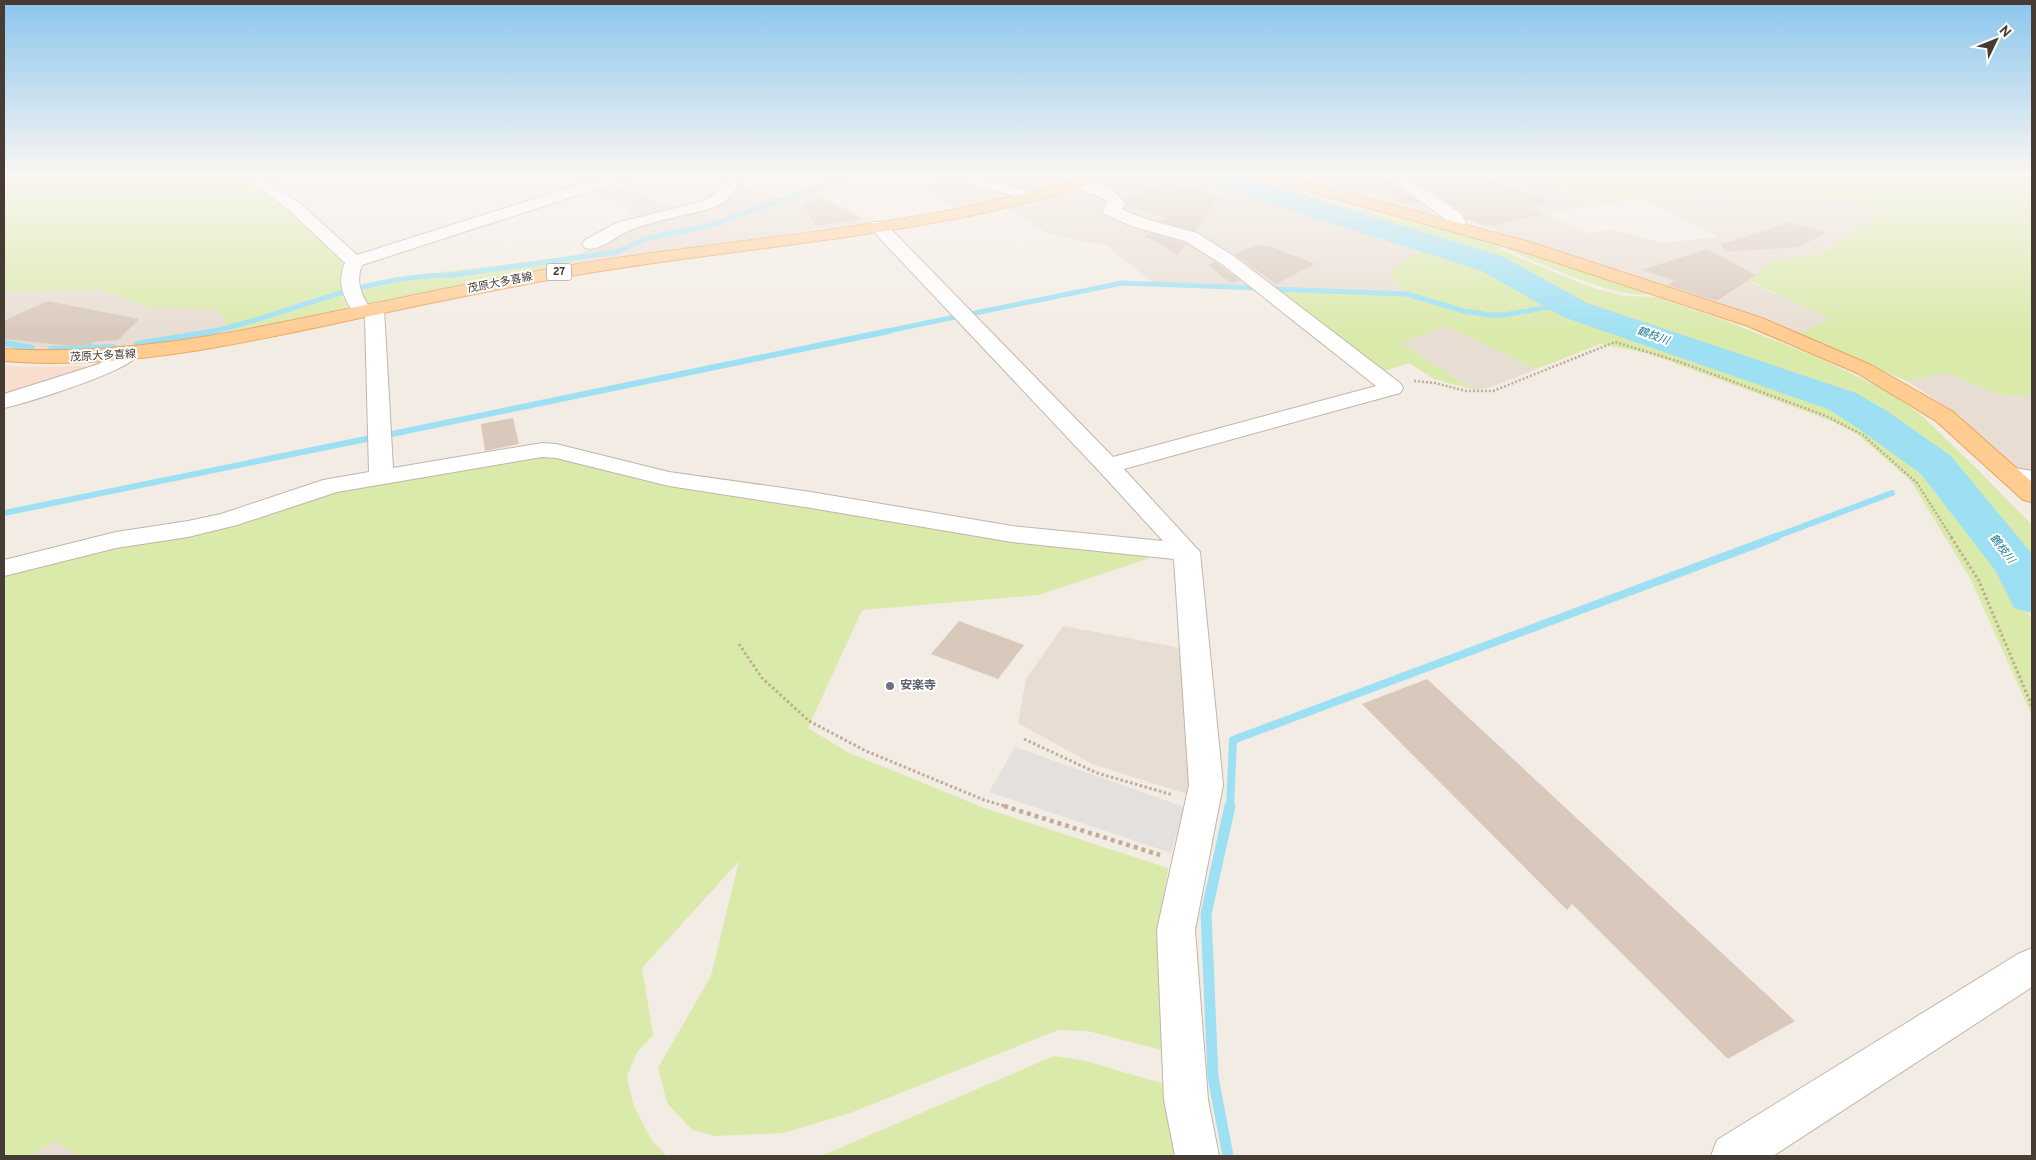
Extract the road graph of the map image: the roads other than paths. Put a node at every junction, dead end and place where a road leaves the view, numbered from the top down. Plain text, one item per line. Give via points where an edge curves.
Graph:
1 (318, 228) edge
2 (460, 228) edge
3 (622, 228) edge
4 (863, 228) edge
5 (880, 228) edge
6 (1159, 228) edge
7 (1461, 228) edge
8 (591, 244) dead end
9 (354, 262) junction
10 (360, 301) junction
11 (4, 355) edge
12 (127, 356) junction
13 (4, 401) edge
14 (1108, 466) junction
15 (381, 476) junction
16 (2021, 476) edge
17 (2032, 495) edge
18 (1187, 552) junction
19 (4, 568) edge
20 (2032, 966) edge
21 (1197, 1156) edge
22 (1733, 1156) edge

1 - 9 street
2 - 9 street
3 - 8 street
4 - 10 main road, 茂原大多喜線 / 27
5 - 14 street
6 - 14 street via 1191,237 1230,261 1392,388
7 - 16 main road via 1755,322 1864,369 1944,416
9 - 10 street via 348,273
10 - 12 main road, 茂原大多喜線 / 27 via 225,341
10 - 15 street
11 - 12 main road, 茂原大多喜線 / 27 via 79,359
12 - 13 street via 106,368
14 - 18 street
15 - 18 street via 542,450 668,479 1012,534
15 - 19 street via 332,485 228,520 116,540
16 - 17 main road
18 - 21 street via 1206,785 1176,930 1186,1100
20 - 22 street

